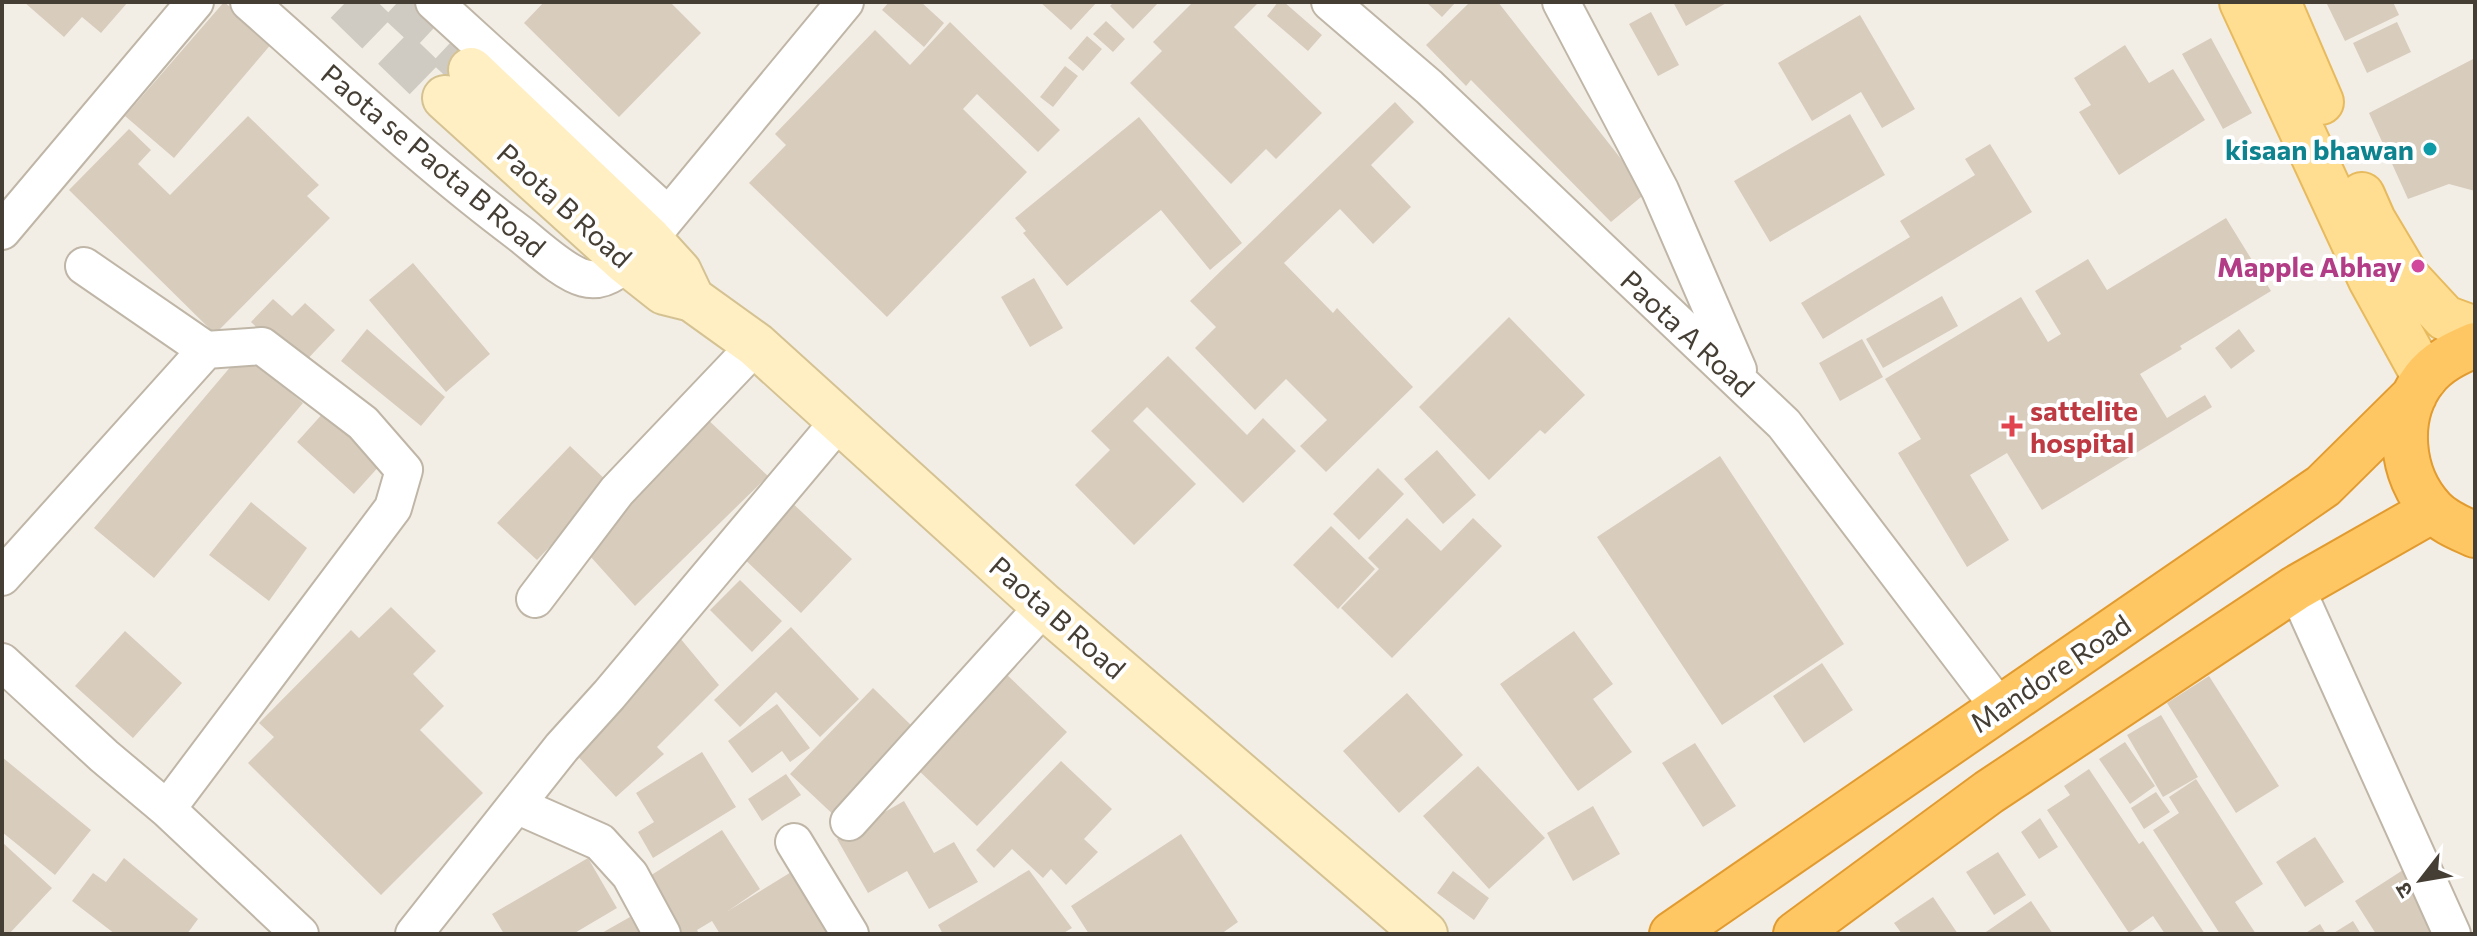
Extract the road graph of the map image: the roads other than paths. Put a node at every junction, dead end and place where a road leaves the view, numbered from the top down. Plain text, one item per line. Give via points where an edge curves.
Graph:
1 (195, 2) edge
2 (249, 2) edge
3 (434, 2) edge
4 (845, 2) edge
5 (1330, 2) edge
6 (1561, 2) edge
7 (2242, 2) edge
8 (2278, 2) edge
9 (458, 84) tunnel mouth
10 (2, 231) edge
11 (648, 239) junction
12 (84, 266) dead end
13 (2475, 329) edge
14 (756, 345) junction
15 (2475, 345) edge
16 (206, 350) junction
17 (1745, 386) junction
18 (2420, 387) junction
19 (840, 420) junction
20 (2433, 510) junction
21 (2475, 535) edge
22 (2, 577) edge
23 (2296, 588) junction
24 (535, 599) dead end
25 (1044, 606) junction
26 (8, 681) edge
27 (1999, 707) junction
28 (516, 805) junction
29 (167, 809) junction
30 (849, 822) dead end
31 (794, 842) dead end
32 (1806, 931) edge
33 (300, 934) edge
34 (414, 934) edge
35 (662, 934) edge
36 (850, 934) edge
37 (1425, 934) edge
38 (1672, 934) edge
39 (2452, 934) edge

1 - 10 street
2 - 11 street, Paota se Paota B Road via 460,188 585,279 605,278
3 - 11 street
4 - 11 street, Paota se Paota B Road
5 - 17 street, Paota A Road via 1429,87
6 - 17 street via 1660,190
7 - 18 main road
8 - 13 main road via 2373,220 2407,277 2445,318
9 - 11 street, Paota B Road
11 - 14 street, Paota B Road via 679,272 692,299
12 - 16 street
14 - 19 street, Paota B Road
14 - 24 street via 617,491
15 - 18 highway, Mandore Road via 2448,357
16 - 22 street
16 - 29 street via 262,346 363,423 404,470 393,508
17 - 27 street, Paota A Road via 1784,424
18 - 20 highway via 2405,425 2406,456 2415,486
18 - 27 highway, Mandore Road via 2323,486
19 - 25 street, Paota B Road
19 - 28 street
20 - 21 highway
20 - 23 highway
23 - 32 highway via 1989,792
23 - 39 street
25 - 30 street
25 - 37 street, Paota B Road
26 - 29 street
27 - 38 highway, Mandore Road
28 - 34 street
28 - 35 street via 600,842 630,875
29 - 33 street
31 - 36 street

